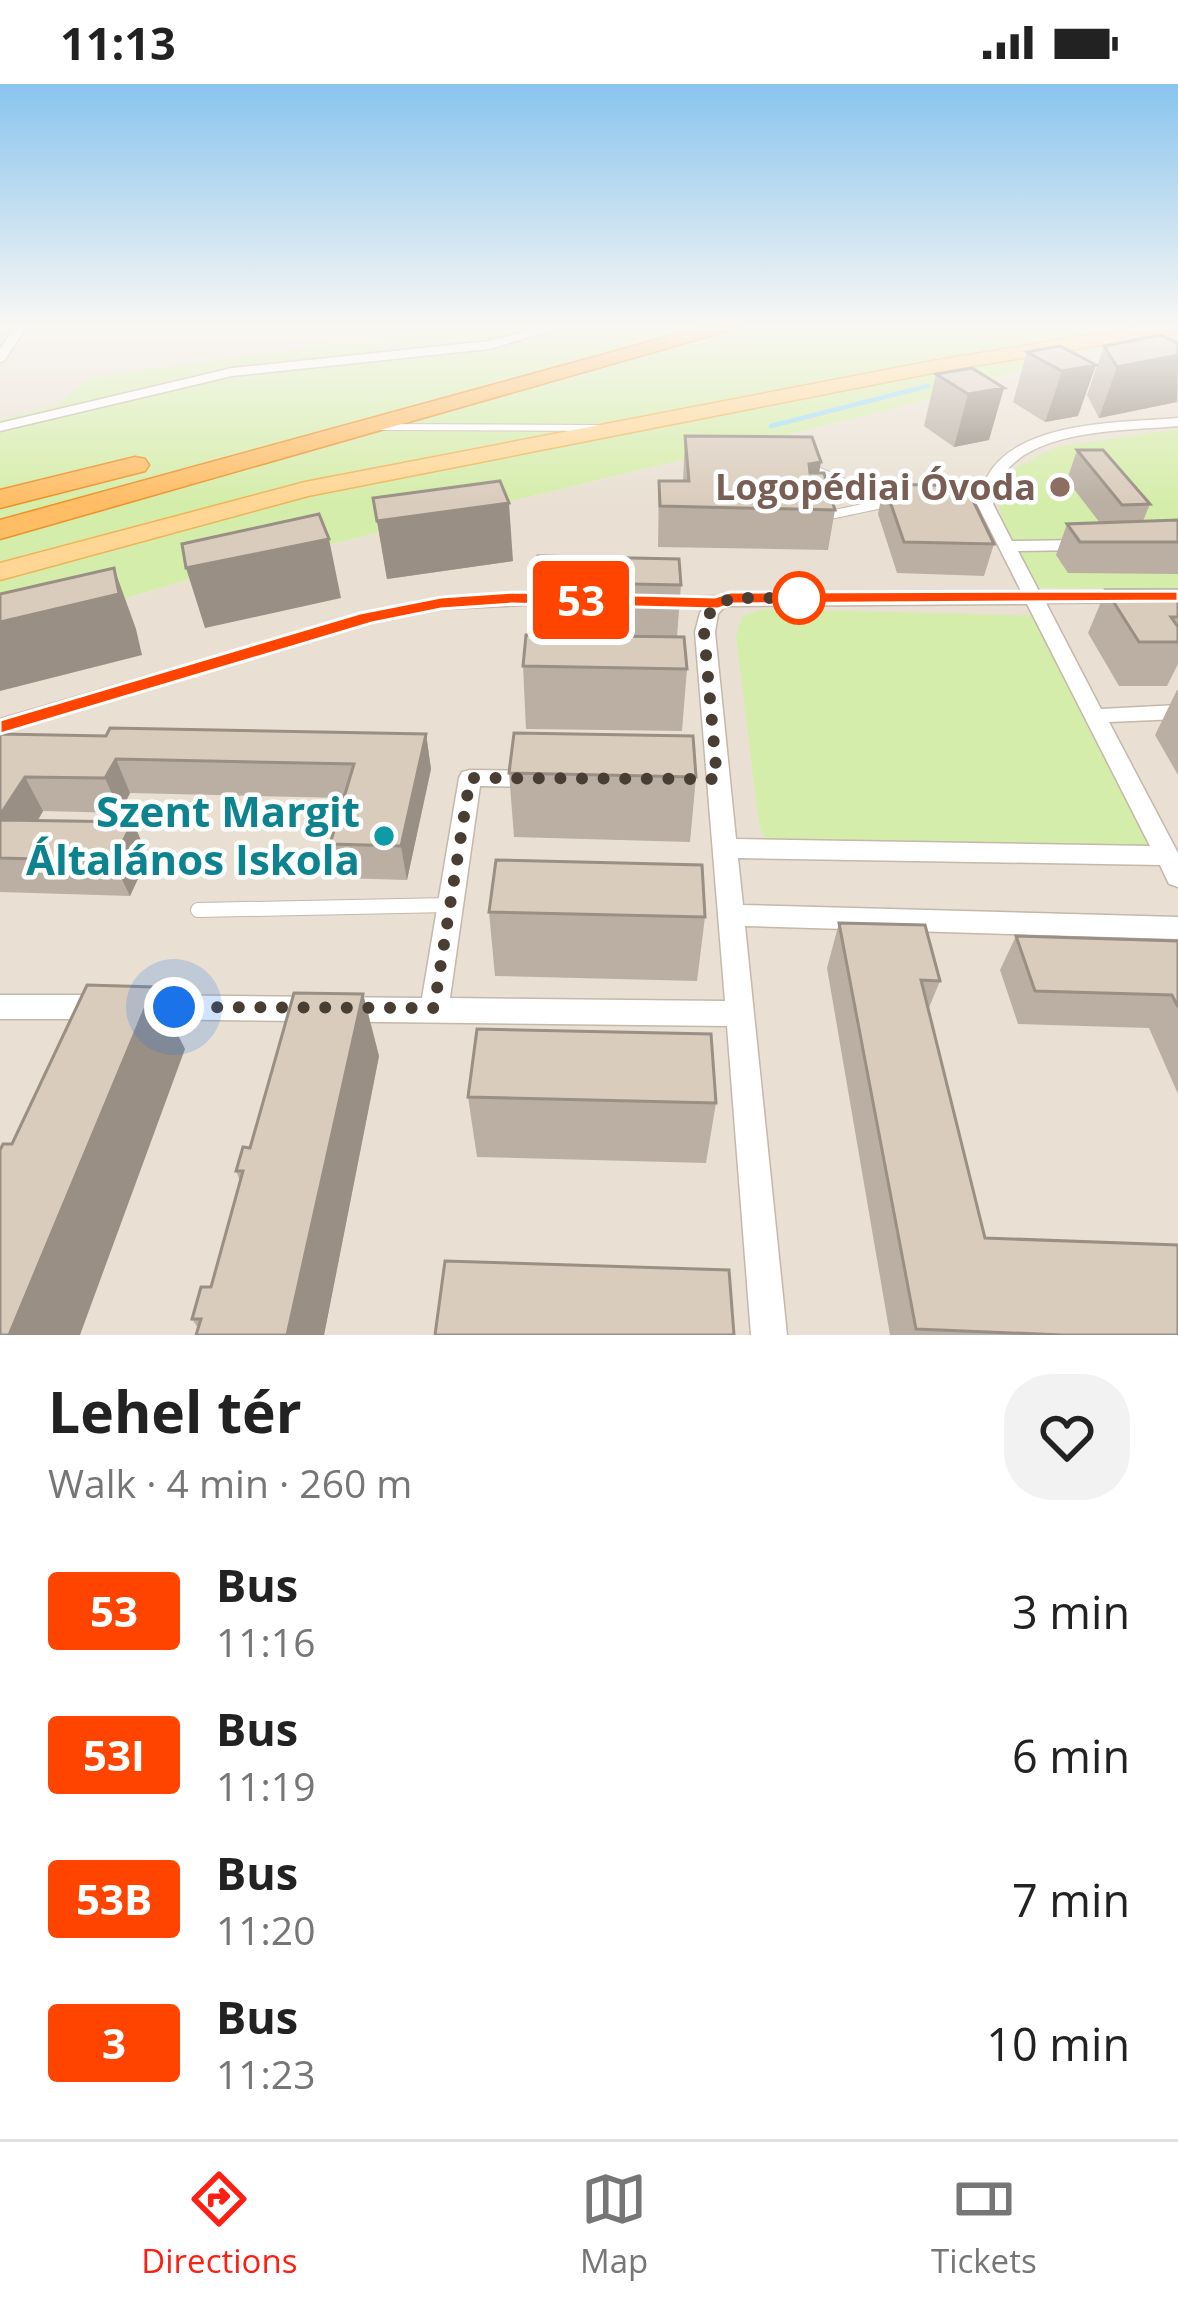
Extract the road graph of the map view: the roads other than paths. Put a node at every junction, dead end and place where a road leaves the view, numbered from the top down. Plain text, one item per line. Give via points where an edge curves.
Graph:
1 (187, 383) edge
2 (469, 383) edge
3 (526, 383) edge
4 (847, 383) edge
5 (1178, 422) edge
6 (0, 427) edge
7 (365, 427) junction
8 (616, 428) junction
9 (235, 446) junction
10 (784, 466) edge
11 (0, 499) edge
12 (887, 503) junction
13 (910, 503) edge
14 (0, 511) edge
15 (825, 516) edge
16 (0, 530) edge
17 (1108, 544) edge
18 (1006, 546) junction
19 (0, 572) edge
20 (1178, 597) edge
21 (591, 600) edge
22 (1036, 600) junction
23 (634, 601) edge
24 (718, 603) junction
25 (1178, 712) edge
26 (1098, 716) junction
27 (0, 726) edge
28 (562, 778) edge
29 (724, 848) junction
30 (1173, 867) edge
31 (449, 904) junction
32 (197, 910) dead end
33 (730, 915) junction
34 (1178, 928) edge
35 (0, 1007) edge
36 (434, 1008) junction
37 (740, 1015) junction
38 (769, 1335) edge

1 - 6 street
2 - 9 highway
3 - 7 highway
4 - 8 main road
5 - 18 street via 1019,449 994,472 985,503
7 - 8 lane
7 - 16 highway
8 - 19 main road via 230,506
9 - 11 highway
9 - 14 highway
10 - 12 lane via 820,470
12 - 13 lane
12 - 15 lane
17 - 18 street
18 - 22 street
20 - 22 street
21 - 27 street via 494,598 368,618
22 - 24 street
22 - 26 street
23 - 24 street
24 - 29 street via 704,632 709,779
25 - 26 street
26 - 30 street
28 - 31 street via 470,778
29 - 30 street
29 - 33 street
31 - 32 lane
31 - 36 street
33 - 34 street
33 - 37 street
35 - 36 street
36 - 37 street
37 - 38 street

